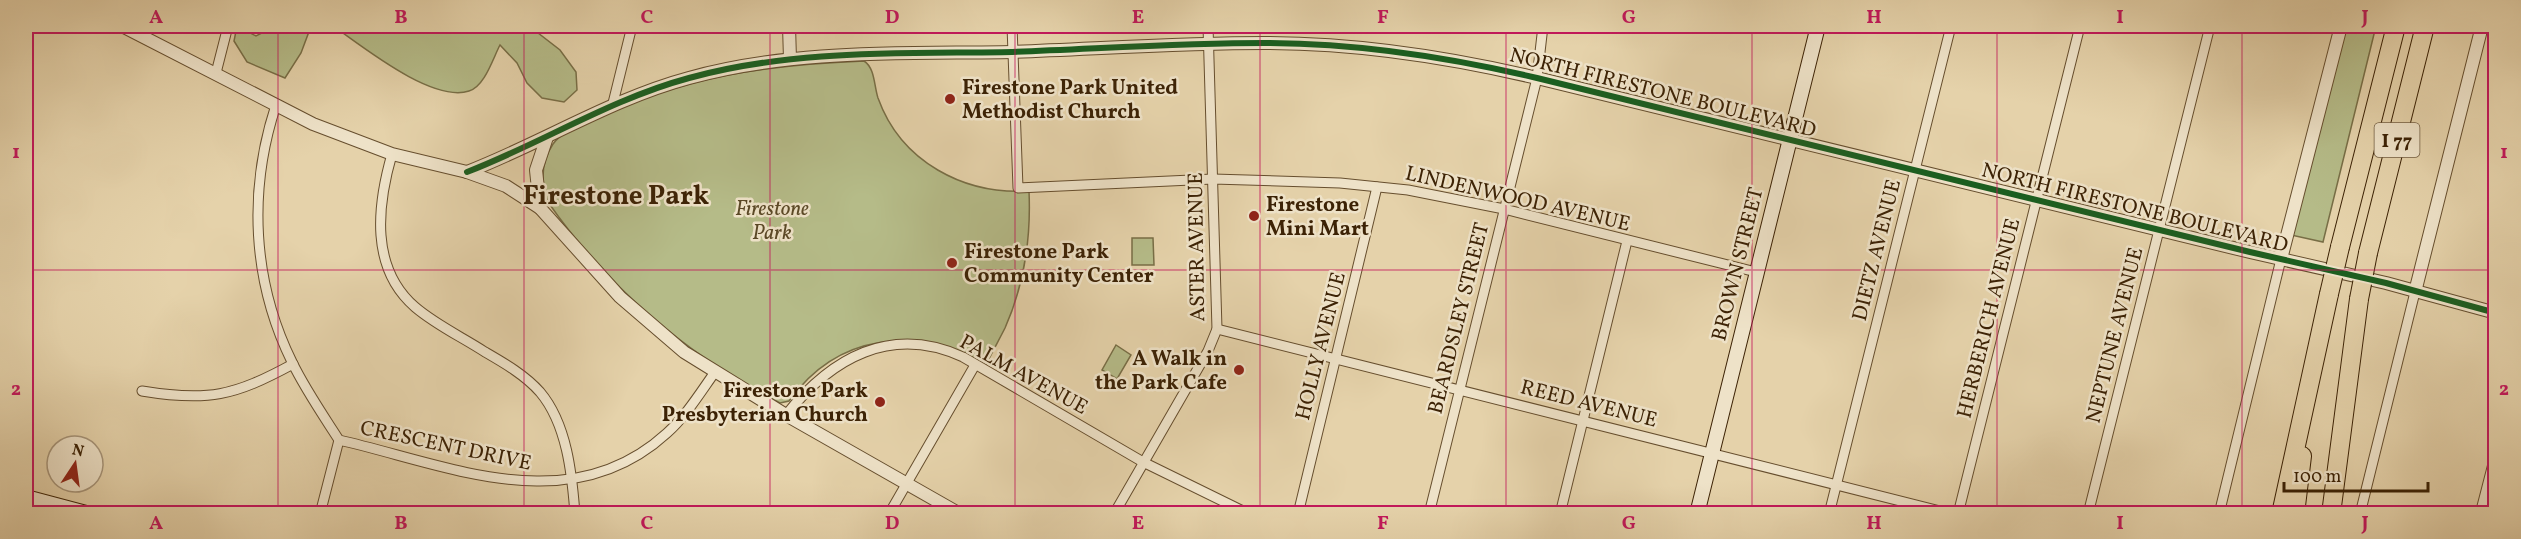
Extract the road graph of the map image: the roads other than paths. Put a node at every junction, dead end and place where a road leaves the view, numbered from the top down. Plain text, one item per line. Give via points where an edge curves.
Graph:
1 (122, 26) edge
2 (228, 26) edge
3 (632, 26) edge
4 (789, 26) edge
5 (1012, 26) edge
6 (1208, 26) edge
7 (1543, 26) edge
8 (1818, 26) edge
9 (1951, 26) edge
10 (2080, 26) edge
11 (2210, 26) edge
12 (2341, 26) edge
13 (2396, 26) edge
14 (2425, 26) edge
15 (2482, 26) edge
16 (1209, 44) junction
17 (1013, 52) junction
18 (790, 59) junction
19 (216, 73) junction
20 (1537, 78) junction
21 (613, 103) junction
22 (276, 105) junction
23 (547, 137) junction
24 (1790, 139) junction
25 (392, 154) junction
26 (1915, 170) junction
27 (467, 172) junction
28 (1213, 179) junction
29 (1377, 187) junction
30 (2036, 200) junction
31 (540, 208) junction
32 (1504, 209) junction
33 (2160, 230) junction
34 (1627, 241) junction
35 (2281, 259) junction
36 (1756, 272) junction
37 (2415, 292) junction
38 (2496, 313) edge
39 (1217, 329) junction
40 (2314, 356) junction
41 (1336, 360) junction
42 (293, 364) junction
43 (975, 365) junction
44 (715, 372) junction
45 (1459, 390) junction
46 (142, 391) dead end
47 (786, 415) junction
48 (1583, 420) junction
49 (339, 440) junction
50 (1711, 452) junction
51 (2496, 452) edge
52 (1143, 462) junction
53 (571, 481) junction
54 (907, 484) junction
55 (1837, 484) junction
56 (26, 497) edge
57 (72, 511) edge
58 (90, 513) edge
59 (320, 513) edge
60 (575, 513) edge
61 (889, 513) edge
62 (960, 513) edge
63 (1114, 513) edge
64 (1249, 513) edge
65 (1298, 513) edge
66 (1429, 513) edge
67 (1560, 513) edge
68 (1696, 513) edge
69 (1829, 513) edge
70 (1952, 513) edge
71 (1958, 513) edge
72 (2088, 513) edge
73 (2219, 513) edge
74 (2281, 513) edge
75 (2295, 513) edge
76 (2331, 513) edge
77 (2360, 513) edge
78 (2480, 513) edge

1 - 19 street
2 - 19 street
3 - 21 street
4 - 18 street
5 - 17 street
6 - 16 street, ASTER AVENUE
7 - 20 street, BEARDSLEY STREET
8 - 24 main road, BROWN STREET
9 - 26 street, DIETZ AVENUE
10 - 30 street, HERBERICH AVENUE
11 - 33 street, NEPTUNE AVENUE
12 - 35 street
13 - 40 highway, I 77, bridge
14 - 76 highway, I 77, bridge via 2359,299
15 - 37 street
16 - 17 street, NORTH FIRESTONE BOULEVARD
16 - 20 street, NORTH FIRESTONE BOULEVARD via 1267,43 1378,50 1455,60
16 - 28 street, ASTER AVENUE
17 - 18 street, NORTH FIRESTONE BOULEVARD
17 - 28 street, LINDENWOOD AVENUE via 1018,188
18 - 21 street, NORTH FIRESTONE BOULEVARD via 698,75
19 - 22 street
20 - 24 street, NORTH FIRESTONE BOULEVARD
20 - 32 street, BEARDSLEY STREET
21 - 23 street, NORTH FIRESTONE BOULEVARD
22 - 25 street via 313,124
22 - 42 street, CRESCENT DRIVE via 260,167 258,243 269,304
23 - 27 street, NORTH FIRESTONE BOULEVARD
23 - 31 street via 536,170
24 - 26 street, NORTH FIRESTONE BOULEVARD
24 - 36 main road, BROWN STREET
25 - 27 street
25 - 53 street via 380,204 381,242 391,276 401,294 421,312 515,370 540,392 561,431
26 - 30 street, NORTH FIRESTONE BOULEVARD
26 - 55 street, DIETZ AVENUE
27 - 31 street via 506,186
28 - 29 street, LINDENWOOD AVENUE via 1302,180
28 - 39 street, ASTER AVENUE
29 - 32 street, LINDENWOOD AVENUE
29 - 41 street, HOLLY AVENUE
30 - 33 street, NORTH FIRESTONE BOULEVARD
30 - 71 street, HERBERICH AVENUE
31 - 44 street via 628,305 671,342
32 - 34 street, LINDENWOOD AVENUE
32 - 45 street, BEARDSLEY STREET
33 - 35 street, NORTH FIRESTONE BOULEVARD
33 - 72 street, NEPTUNE AVENUE
34 - 36 street, LINDENWOOD AVENUE
34 - 48 street
35 - 37 street, NORTH FIRESTONE BOULEVARD
35 - 73 street
36 - 50 main road, BROWN STREET
37 - 38 street, NORTH FIRESTONE BOULEVARD
37 - 77 street
39 - 41 street, REED AVENUE
39 - 52 street, ASTER AVENUE
40 - 74 highway
40 - 75 highway, I 77
41 - 45 street, REED AVENUE
41 - 65 street, HOLLY AVENUE
42 - 46 street via 258,383 224,394 185,398
42 - 49 street, CRESCENT DRIVE
43 - 47 street, PALM AVENUE via 955,354 924,346 869,350 832,367
43 - 52 street, PALM AVENUE
43 - 54 street
44 - 47 street
44 - 53 street, CRESCENT DRIVE via 684,416 654,444 627,461
45 - 48 street, REED AVENUE
45 - 66 street, BEARDSLEY STREET
47 - 54 street
48 - 50 street, REED AVENUE
48 - 67 street
49 - 53 street, CRESCENT DRIVE via 496,478 533,483
49 - 59 street
50 - 55 street, REED AVENUE
50 - 68 main road, BROWN STREET
51 - 78 street
52 - 63 street, ASTER AVENUE
52 - 64 street, PALM AVENUE
53 - 60 street
54 - 61 street
54 - 62 street
55 - 69 street, DIETZ AVENUE
55 - 70 street, REED AVENUE
56 - 57 main road
57 - 58 main road

